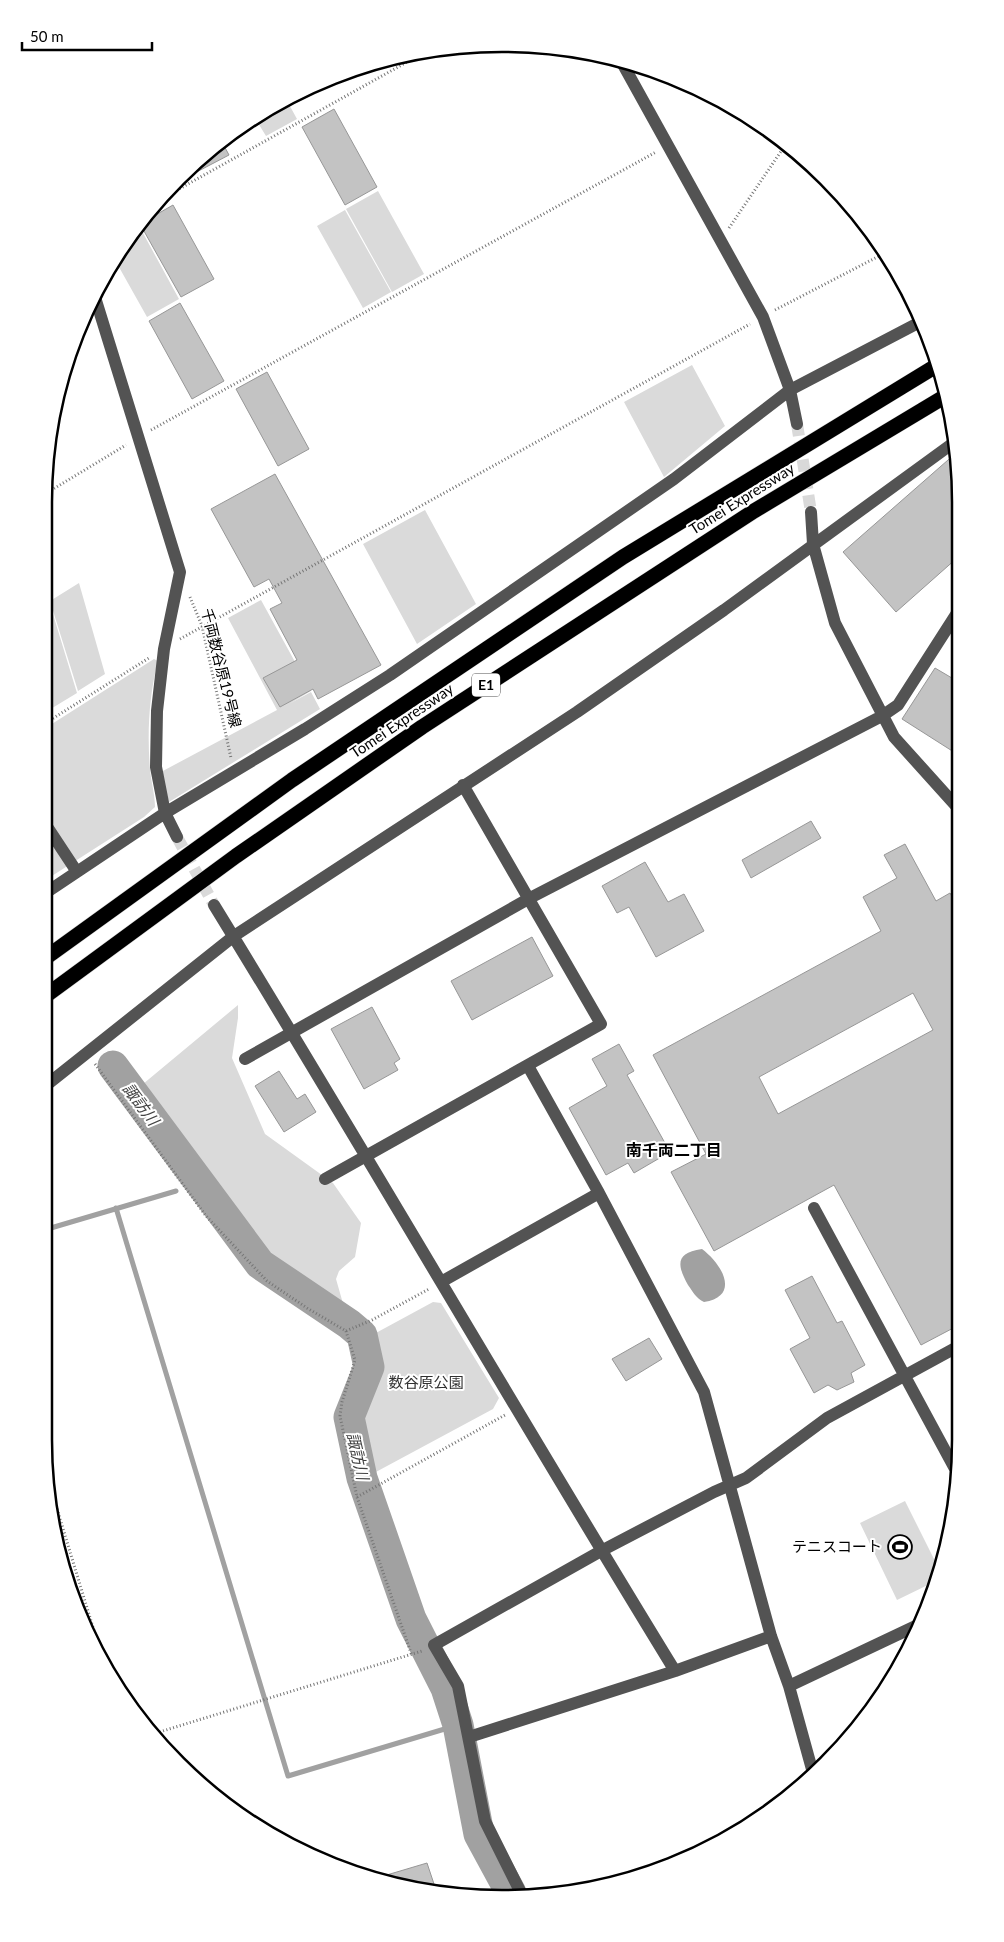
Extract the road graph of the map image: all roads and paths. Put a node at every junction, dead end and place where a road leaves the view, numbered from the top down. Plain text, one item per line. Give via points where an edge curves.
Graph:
1 (405, 63) edge
2 (626, 70) edge
3 (667, 146) junction
4 (782, 150) edge
5 (180, 188) edge
6 (721, 241) junction
7 (879, 256) edge
8 (98, 306) edge
9 (763, 317) junction
10 (915, 325) edge
11 (931, 369) edge
12 (790, 390) junction
13 (939, 400) edge
14 (797, 424) tunnel mouth
15 (138, 438) junction
16 (948, 447) edge
17 (52, 490) edge
18 (811, 512) tunnel mouth
19 (813, 544) junction
20 (180, 572) junction
21 (952, 621) edge
22 (202, 626) junction
23 (164, 648) junction
24 (882, 716) junction
25 (52, 719) edge
26 (234, 771) junction
27 (463, 785) junction
28 (952, 801) edge
29 (165, 813) junction
30 (52, 834) edge
31 (177, 837) tunnel mouth
32 (77, 872) junction
33 (52, 889) edge
34 (530, 898) junction
35 (214, 905) tunnel mouth
36 (234, 936) junction
37 (52, 953) edge
38 (52, 991) edge
39 (292, 1032) junction
40 (87, 1053) junction
41 (245, 1060) dead end
42 (528, 1066) junction
43 (52, 1081) edge
44 (367, 1156) junction
45 (326, 1179) dead end
46 (599, 1193) junction
47 (814, 1208) dead end
48 (441, 1282) junction
49 (346, 1331) junction
50 (952, 1350) edge
51 (904, 1376) junction
52 (516, 1410) junction
53 (951, 1462) edge
54 (728, 1486) junction
55 (357, 1497) junction
56 (59, 1514) edge
57 (601, 1551) junction
58 (91, 1621) edge
59 (909, 1629) edge
60 (771, 1636) junction
61 (434, 1645) junction
62 (412, 1656) junction
63 (675, 1671) junction
64 (789, 1686) junction
65 (160, 1732) edge
66 (469, 1737) junction
67 (811, 1766) edge
68 (518, 1889) edge

1 - 5 path
2 - 3 street
3 - 6 street
3 - 15 path
4 - 6 path
6 - 9 street
7 - 9 path
8 - 15 street
9 - 12 street
9 - 22 path
10 - 12 street
11 - 37 highway, Tomei Expressway / E1 via 614,563 292,780
12 - 14 street
12 - 26 street via 674,480 390,675
13 - 38 highway, Tomei Expressway / E1 via 754,511 422,727 236,856
15 - 17 path
15 - 20 street
16 - 19 street
18 - 19 street
19 - 24 street via 835,623
19 - 27 street via 577,712
20 - 22 path, 千両数谷原19号線
20 - 23 street
21 - 24 street via 898,705
22 - 23 path
22 - 26 path, 千両数谷原19号線
23 - 25 path
23 - 29 street via 157,711 156,767
24 - 28 street via 894,737
24 - 34 street
26 - 29 street
27 - 34 street
27 - 36 street
29 - 31 street
29 - 32 street
30 - 32 street
32 - 33 street
34 - 39 street
34 - 42 street via 601,1024
35 - 36 street
36 - 39 street
36 - 40 street
39 - 41 street
39 - 44 street
40 - 43 street
40 - 49 path via 206,1216 266,1281
42 - 44 street
42 - 46 street
44 - 45 street
44 - 48 street
46 - 48 street
46 - 54 street via 704,1392
47 - 51 street
48 - 49 path
48 - 52 street
49 - 55 path via 354,1360 340,1416
50 - 51 street
51 - 53 street
51 - 54 street via 827,1418 746,1478
52 - 55 path
52 - 57 street
54 - 57 street
54 - 60 street
55 - 62 path
56 - 58 path
57 - 61 street
57 - 63 street
59 - 64 street
60 - 63 street
60 - 64 street
61 - 62 path
61 - 66 street via 458,1686
62 - 65 path
63 - 66 street
64 - 67 street
66 - 68 street via 485,1821

